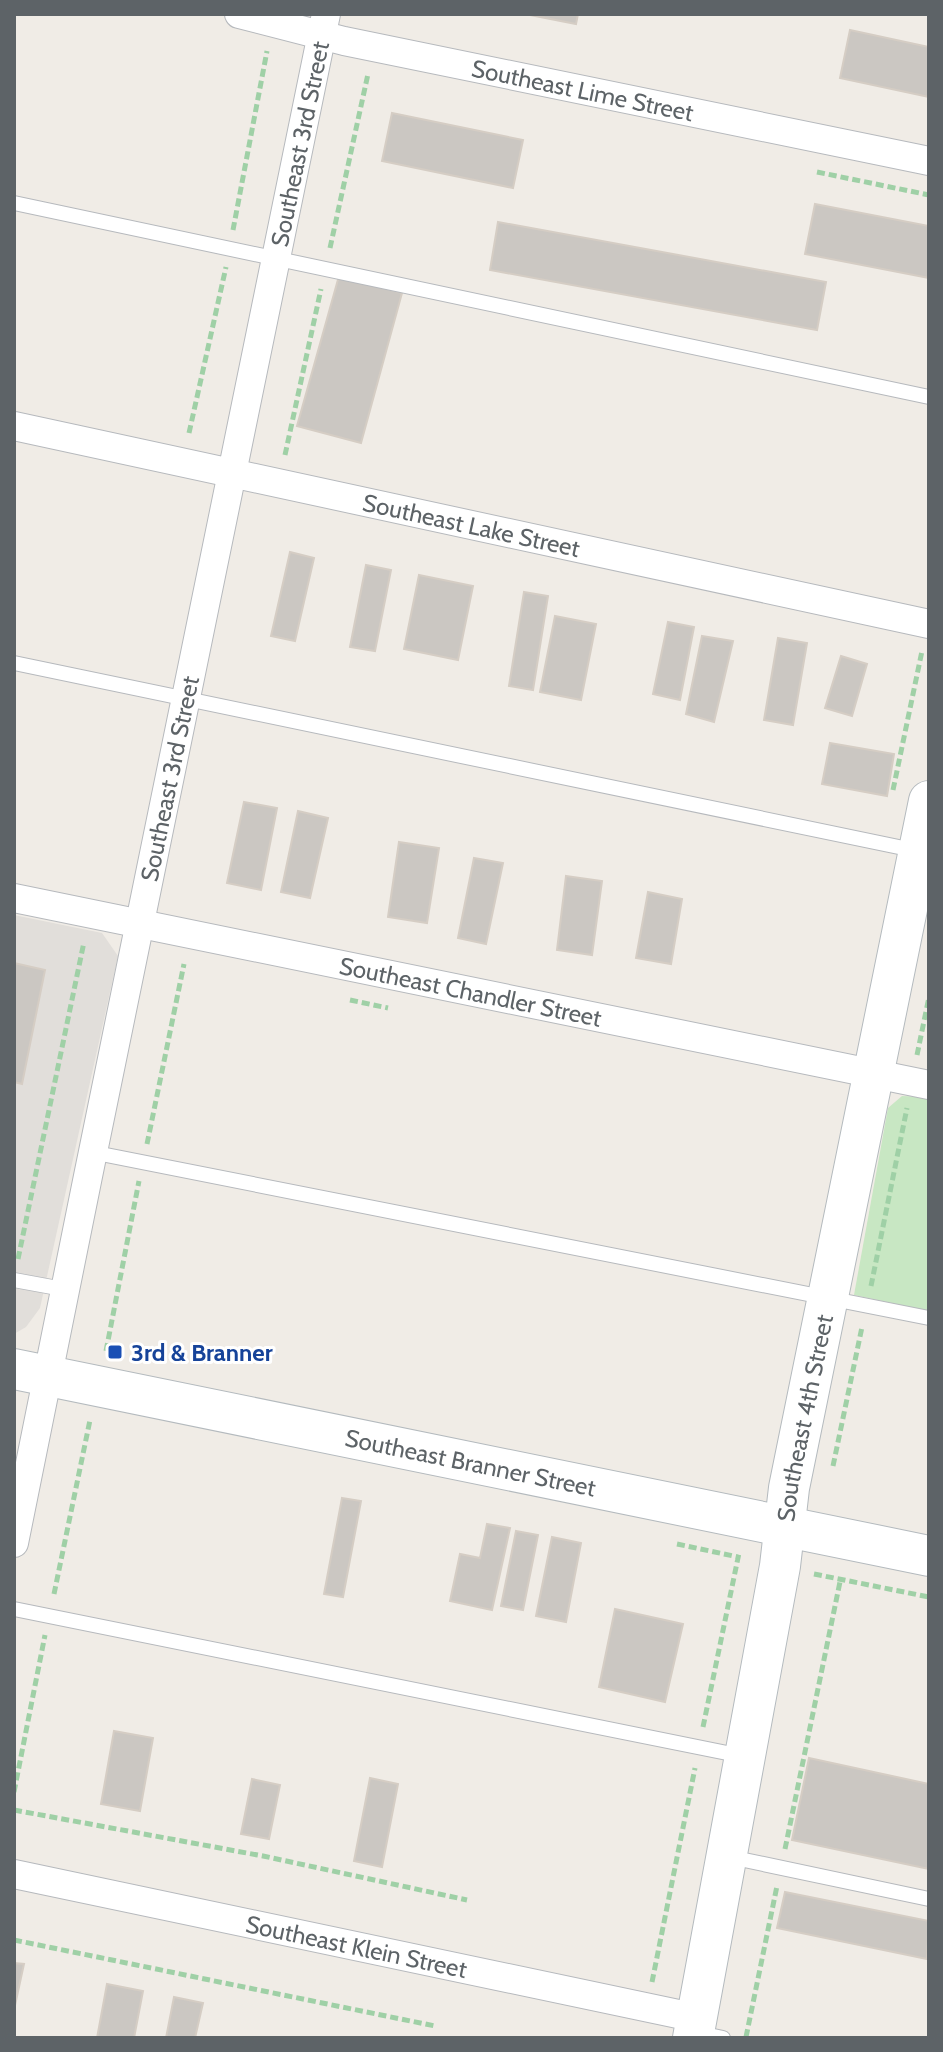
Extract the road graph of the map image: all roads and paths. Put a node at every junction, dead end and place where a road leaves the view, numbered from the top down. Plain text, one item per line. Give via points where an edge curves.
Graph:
1 (239, 14) edge
2 (324, 24) edge
3 (929, 161) edge
4 (14, 203) edge
5 (275, 258) junction
6 (929, 397) edge
7 (14, 426) edge
8 (231, 472) junction
9 (929, 624) edge
10 (14, 663) edge
11 (184, 697) junction
12 (929, 801) edge
13 (924, 852) edge
14 (14, 898) edge
15 (142, 923) junction
16 (84, 942) dead end
17 (929, 997) edge
18 (874, 1073) junction
19 (921, 1083) edge
20 (91, 1152) junction
21 (17, 1261) dead end
22 (14, 1280) edge
23 (63, 1289) junction
24 (827, 1297) junction
25 (867, 1305) junction
26 (929, 1318) edge
27 (30, 1372) edge
28 (40, 1415) junction
29 (105, 1426) dead end
30 (830, 1482) dead end
31 (785, 1527) junction
32 (847, 1540) junction
33 (661, 1541) dead end
34 (14, 1543) edge
35 (929, 1556) edge
36 (780, 1566) junction
37 (841, 1580) junction
38 (929, 1597) edge
39 (14, 1609) edge
40 (742, 1756) junction
41 (14, 1810) edge
42 (725, 1857) junction
43 (781, 1866) junction
44 (14, 1874) edge
45 (929, 1899) edge
46 (467, 1900) dead end
47 (14, 1940) edge
48 (435, 2026) dead end
49 (702, 2032) edge
50 (745, 2038) edge

1 - 2 street, Southeast Lime Street
2 - 3 street, Southeast Lime Street
2 - 5 street, Southeast 3rd Street
4 - 5 lane
5 - 6 lane
5 - 8 street, Southeast 3rd Street
7 - 8 street, Southeast Lake Street
8 - 9 street, Southeast Lake Street
8 - 11 street, Southeast 3rd Street
10 - 11 lane
11 - 13 lane
11 - 15 street, Southeast 3rd Street
12 - 13 street, Southeast 4th Street
13 - 18 street, Southeast 4th Street
14 - 15 street, Southeast Chandler Street
15 - 18 street, Southeast Chandler Street
15 - 20 street, Southeast 3rd Street
16 - 21 path
17 - 19 path
18 - 19 street, Southeast Chandler Street
18 - 24 street, Southeast 4th Street
19 - 25 path
20 - 23 street, Southeast 3rd Street
20 - 24 lane
22 - 23 lane
23 - 27 street, Southeast 3rd Street
24 - 25 lane
24 - 31 street, Southeast 4th Street
25 - 26 lane
25 - 30 path
27 - 28 street, Southeast 3rd Street
27 - 31 street, Southeast Branner Street
28 - 29 path
28 - 34 street, Southeast 3rd Street
31 - 32 street, Southeast Branner Street
31 - 36 street, Southeast 4th Street
32 - 35 street, Southeast Branner Street
32 - 37 path
33 - 36 path
36 - 37 path
36 - 40 street, Southeast 4th Street
37 - 38 path
37 - 43 path
39 - 40 lane
40 - 42 street, Southeast 4th Street
41 - 46 path
42 - 43 lane
42 - 49 street, Southeast 4th Street
43 - 45 lane
43 - 50 path
44 - 49 street, Southeast Klein Street
47 - 48 path

